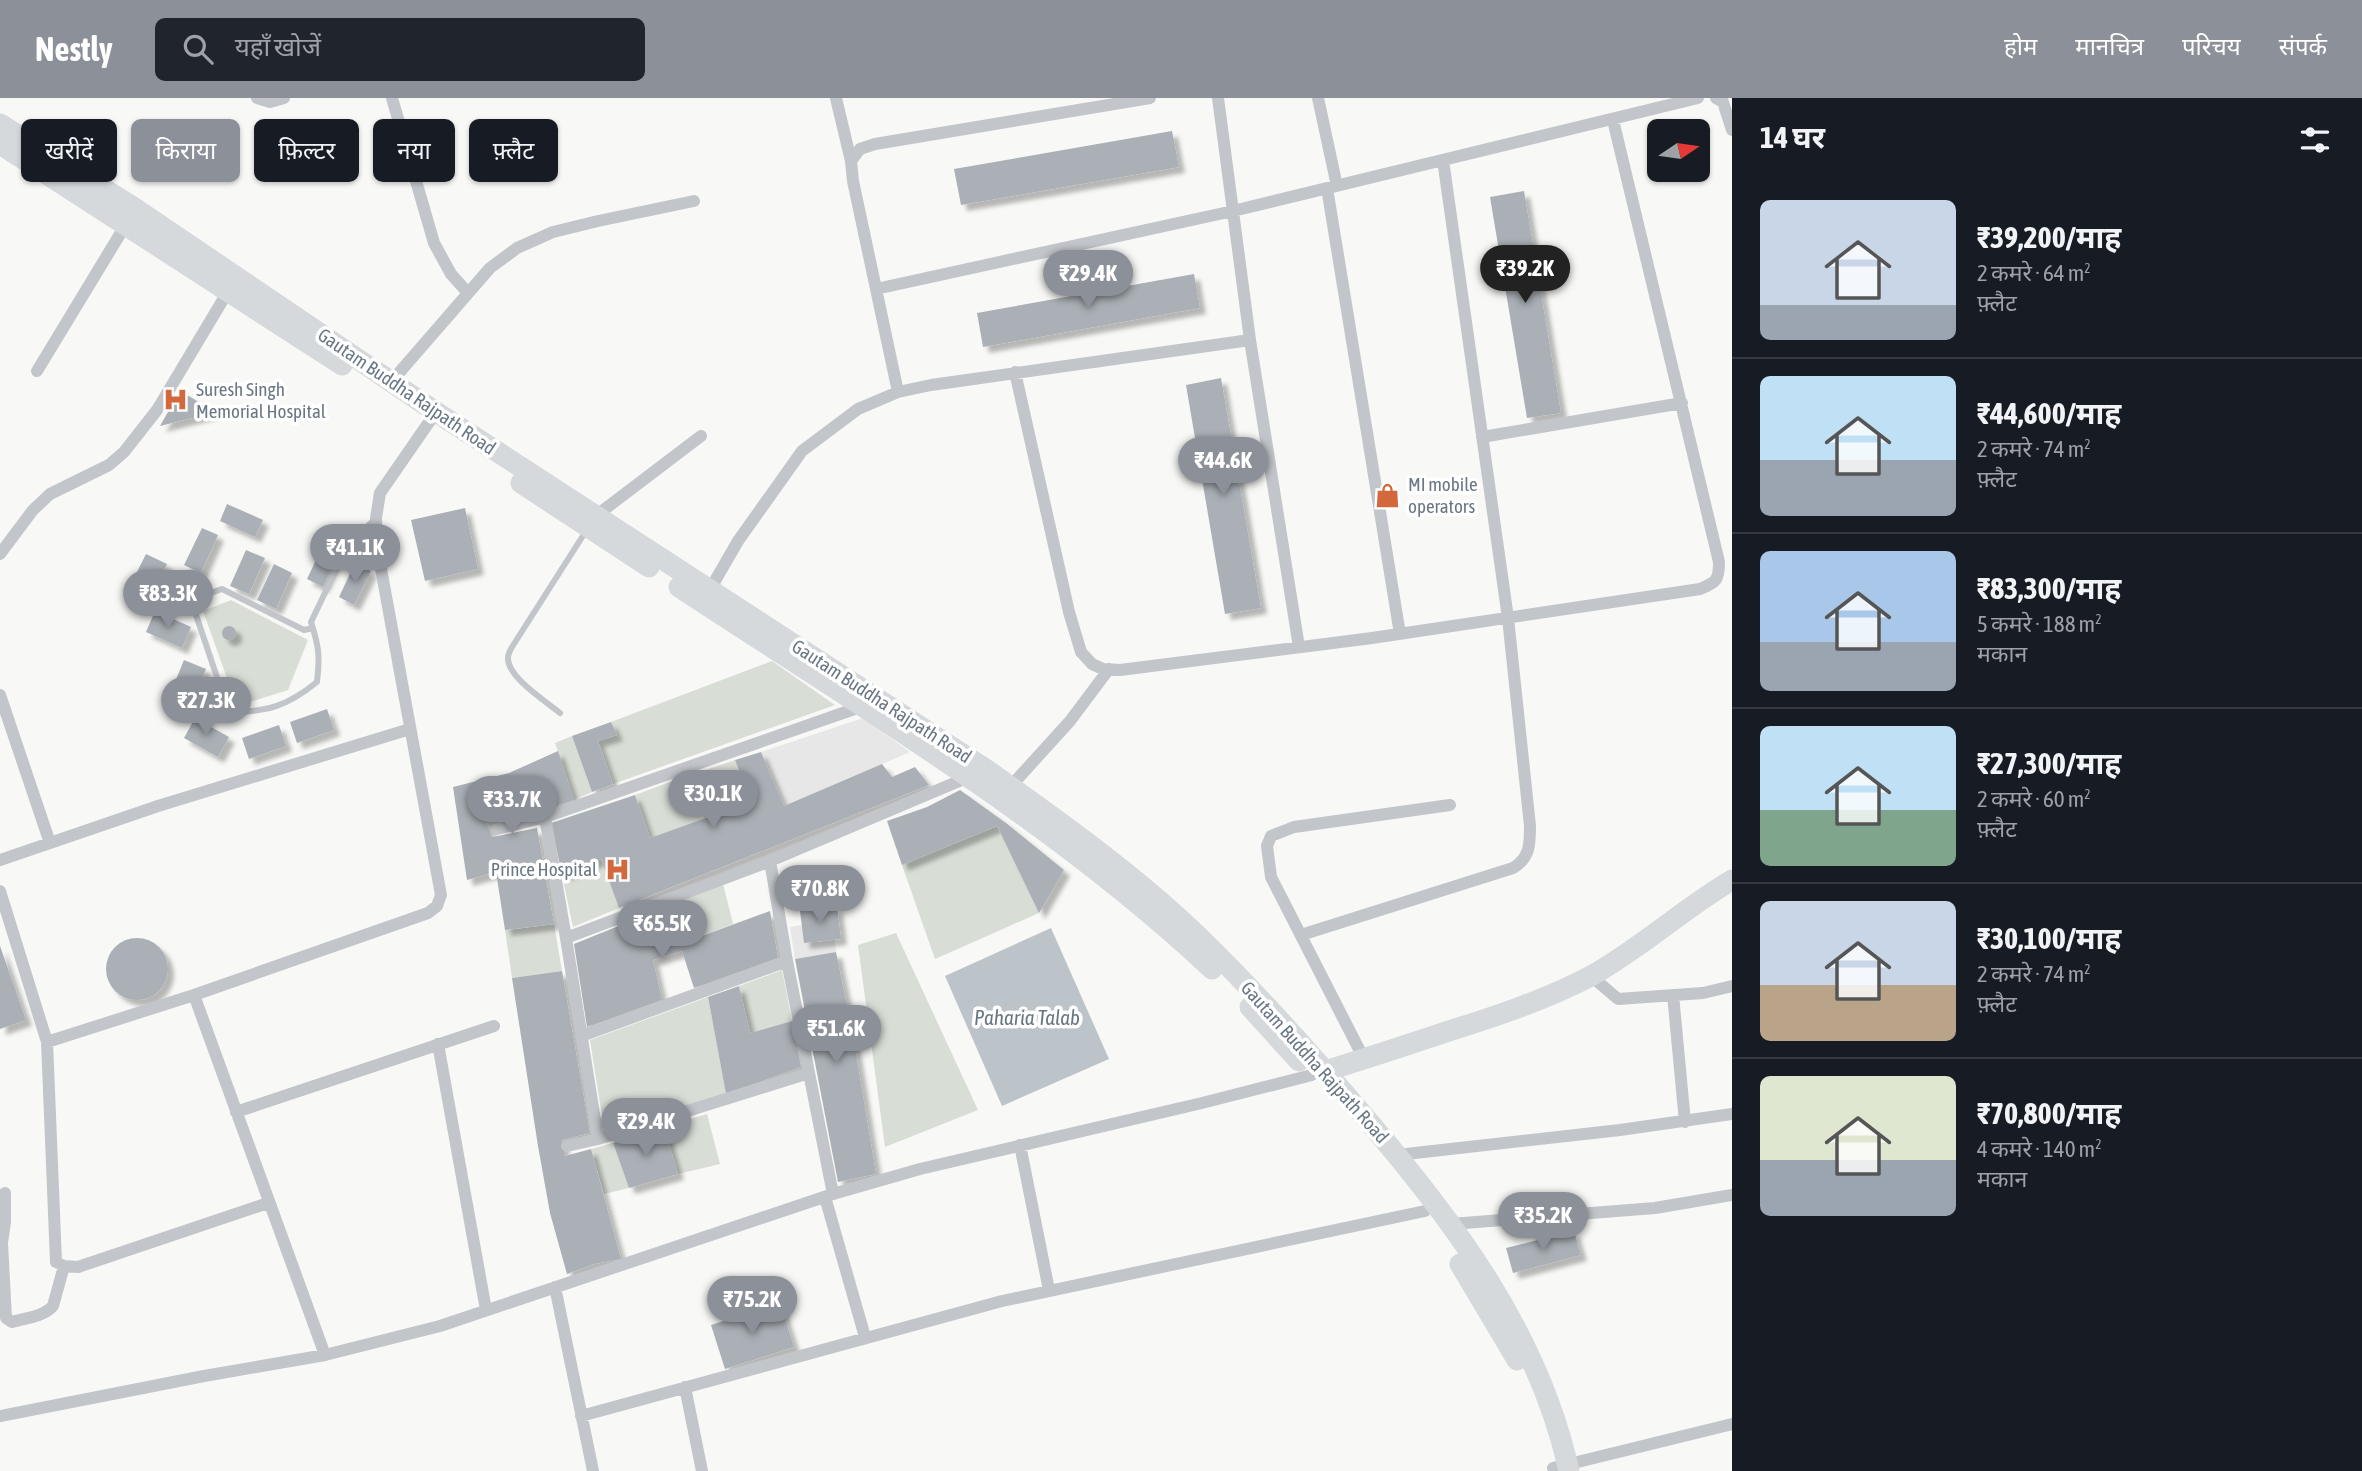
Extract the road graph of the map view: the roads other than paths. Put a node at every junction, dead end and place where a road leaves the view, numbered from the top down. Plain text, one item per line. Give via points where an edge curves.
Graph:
1 (257, 98) edge
2 (284, 98) edge
3 (391, 98) edge
4 (836, 98) edge
5 (1150, 98) edge
6 (1218, 98) edge
7 (1318, 98) edge
8 (1698, 98) edge
9 (1716, 98) edge
10 (1112, 101) edge
11 (1613, 120) junction
12 (0, 124) edge
13 (1732, 130) edge
14 (0, 144) edge
15 (1443, 160) junction
16 (850, 161) junction
17 (1332, 187) junction
18 (694, 201) dead end
19 (1233, 211) junction
20 (131, 217) junction
21 (233, 283) junction
22 (876, 289) junction
23 (468, 293) junction
24 (1250, 341) junction
25 (37, 371) dead end
26 (1014, 372) junction
27 (391, 382) junction
28 (898, 392) junction
29 (1682, 403) junction
30 (432, 417) junction
31 (701, 436) dead end
32 (1482, 437) junction
33 (376, 518) junction
34 (593, 521) junction
35 (0, 554) edge
36 (706, 596) junction
37 (1508, 618) junction
38 (313, 628) junction
39 (1400, 634) junction
40 (1299, 647) junction
41 (1109, 669) junction
42 (0, 695) edge
43 (863, 706) junction
44 (560, 713) dead end
45 (410, 729) junction
46 (977, 774) junction
47 (1011, 786) junction
48 (1450, 805) dead end
49 (545, 817) junction
50 (497, 829) dead end
51 (50, 843) junction
52 (0, 860) edge
53 (770, 861) junction
54 (1732, 880) edge
55 (0, 891) edge
56 (1301, 935) junction
57 (566, 938) junction
58 (788, 961) junction
59 (1591, 976) junction
60 (1732, 986) edge
61 (194, 995) junction
62 (1673, 995) junction
63 (494, 1026) dead end
64 (581, 1036) junction
65 (47, 1042) junction
66 (438, 1045) junction
67 (1364, 1059) junction
68 (809, 1073) junction
69 (1319, 1073) junction
70 (236, 1112) junction
71 (1732, 1114) edge
72 (1685, 1122) junction
73 (598, 1139) junction
74 (1020, 1145) junction
75 (567, 1146) dead end
76 (1397, 1155) junction
77 (5, 1194) dead end
78 (1732, 1195) edge
79 (829, 1196) junction
80 (268, 1203) junction
81 (3, 1209) edge
82 (1425, 1212) junction
83 (1451, 1224) junction
84 (64, 1266) junction
85 (555, 1287) junction
86 (1049, 1290) junction
87 (486, 1310) junction
88 (865, 1337) junction
89 (325, 1355) junction
90 (685, 1387) junction
91 (0, 1416) edge
92 (581, 1416) junction
93 (1732, 1424) edge
94 (1561, 1469) edge
95 (593, 1471) edge
96 (702, 1471) edge

1 - 2 street via 270,102
3 - 23 street via 434,243
4 - 16 street
5 - 10 street
6 - 19 street
7 - 17 street
8 - 11 street
9 - 13 street via 1723,102
10 - 16 street via 875,144 860,149
11 - 15 street
11 - 29 street
12 - 20 main road, Gautam Buddha Rajpath Road
14 - 20 main road
15 - 17 street
15 - 32 street
16 - 22 street
17 - 19 street
17 - 39 street
18 - 23 street via 553,232 517,248 490,268
19 - 22 street
19 - 24 street
20 - 21 main road, Gautam Buddha Rajpath Road
20 - 25 street
21 - 27 main road, Gautam Buddha Rajpath Road
21 - 30 main road
21 - 35 street via 157,410 124,452 50,494
22 - 28 street
23 - 27 street
24 - 26 street
24 - 40 street
26 - 28 street
26 - 41 street via 1081,652 1091,664
27 - 30 main road, Gautam Buddha Rajpath Road
28 - 36 street via 858,409 802,451 738,541
29 - 32 street
29 - 37 street via 1719,562 1715,582 1700,589
30 - 33 street via 380,494
30 - 34 main road, Gautam Buddha Rajpath Road
31 - 34 street
32 - 37 street
33 - 38 lane via 348,545 311,622
33 - 45 street via 377,547
34 - 36 main road, Gautam Buddha Rajpath Road
34 - 44 lane via 508,658 516,676
36 - 43 main road
36 - 46 main road, Gautam Buddha Rajpath Road
37 - 39 street
37 - 56 street via 1530,826 1530,843 1522,863
38 - 38 lane via 304,631 222,589 191,600 229,713 267,711 317,682 320,654
39 - 40 street
40 - 41 street
41 - 47 street via 1070,722
42 - 51 street
43 - 46 main road
43 - 49 street
45 - 51 street
45 - 61 street via 441,895 438,906
46 - 47 main road, Gautam Buddha Rajpath Road
46 - 53 street
46 - 69 main road via 1162,922
47 - 69 main road, Gautam Buddha Rajpath Road via 1150,893 1198,936 1286,1024
48 - 56 street via 1294,827 1271,836 1267,845 1271,877
49 - 50 street
49 - 57 street
51 - 52 street
53 - 57 street
53 - 58 street
54 - 59 main road
55 - 65 street
56 - 67 street
57 - 64 street
58 - 64 street
58 - 68 street
59 - 62 street via 1618,999
59 - 67 main road via 1506,1013
60 - 62 street
61 - 65 street
61 - 70 street
62 - 72 street
63 - 66 street
64 - 73 street
65 - 84 street via 54,1252 56,1262
66 - 70 street
66 - 87 street
67 - 69 main road
68 - 73 street
68 - 79 street
69 - 74 street
69 - 76 main road, Gautam Buddha Rajpath Road
69 - 82 main road
70 - 80 street
71 - 72 street
72 - 76 street
73 - 75 street
74 - 79 street
74 - 86 street
76 - 83 main road, Gautam Buddha Rajpath Road
77 - 81 street
78 - 83 street via 1643,1210
79 - 85 street
79 - 88 street
80 - 84 street via 78,1267
80 - 89 street
81 - 84 street via 6,1318 12,1322 44,1314 54,1306
82 - 86 street
82 - 94 main road via 1514,1355
83 - 94 main road, Gautam Buddha Rajpath Road via 1525,1345 1546,1393
85 - 87 street
85 - 92 street
86 - 88 street
87 - 89 street
88 - 90 street
89 - 91 street
90 - 92 street
90 - 96 street
92 - 95 street
93 - 94 street

